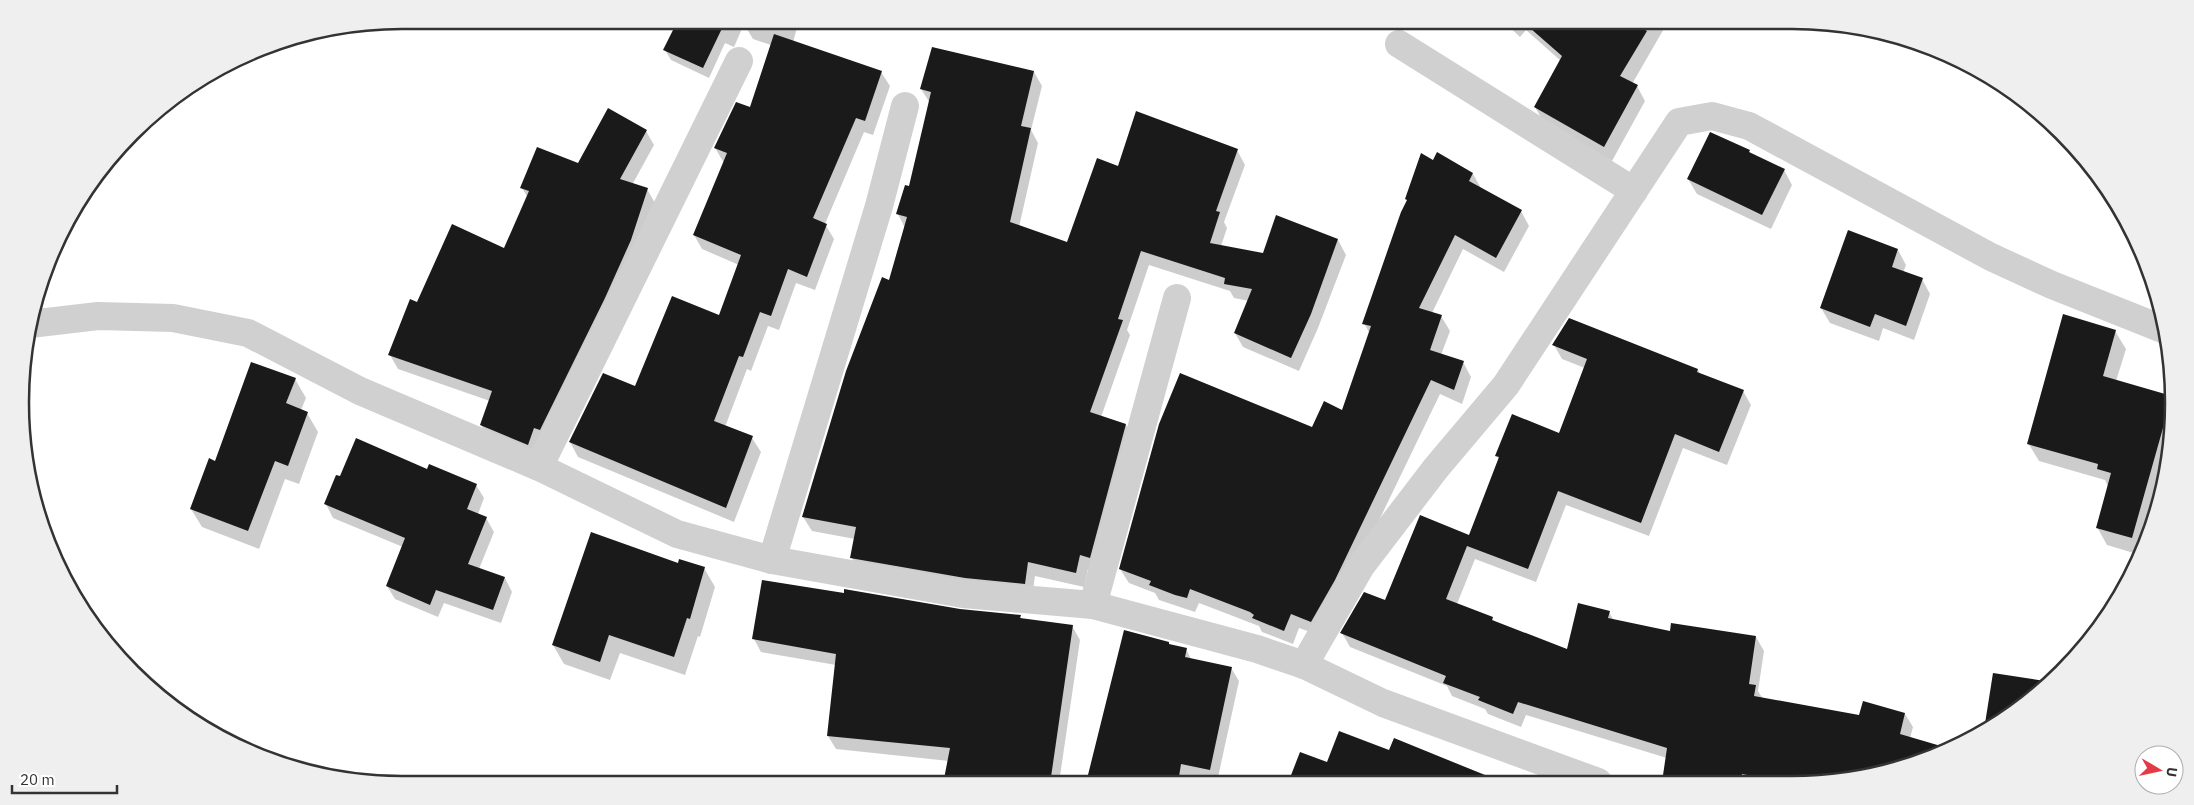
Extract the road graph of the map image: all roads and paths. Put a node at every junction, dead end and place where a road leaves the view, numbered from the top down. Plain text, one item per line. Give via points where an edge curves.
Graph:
1 (1399, 44) dead end
2 (740, 61) dead end
3 (905, 106) dead end
4 (1634, 191) junction
5 (1177, 298) dead end
6 (37, 323) edge
7 (2157, 327) edge
8 (539, 467) junction
9 (772, 560) junction
10 (1093, 605) junction
11 (1304, 665) junction
12 (1582, 776) edge

1 - 4 street
2 - 8 street
3 - 9 street via 879,206
4 - 7 street via 1679,122 1712,116 1749,126 1991,257
4 - 11 street via 1506,385 1436,468 1361,566
5 - 10 street
6 - 8 street via 98,316 173,318 248,333 360,391
8 - 9 street via 678,534
9 - 10 street via 963,594
10 - 11 street via 1257,649
11 - 12 street via 1382,703

